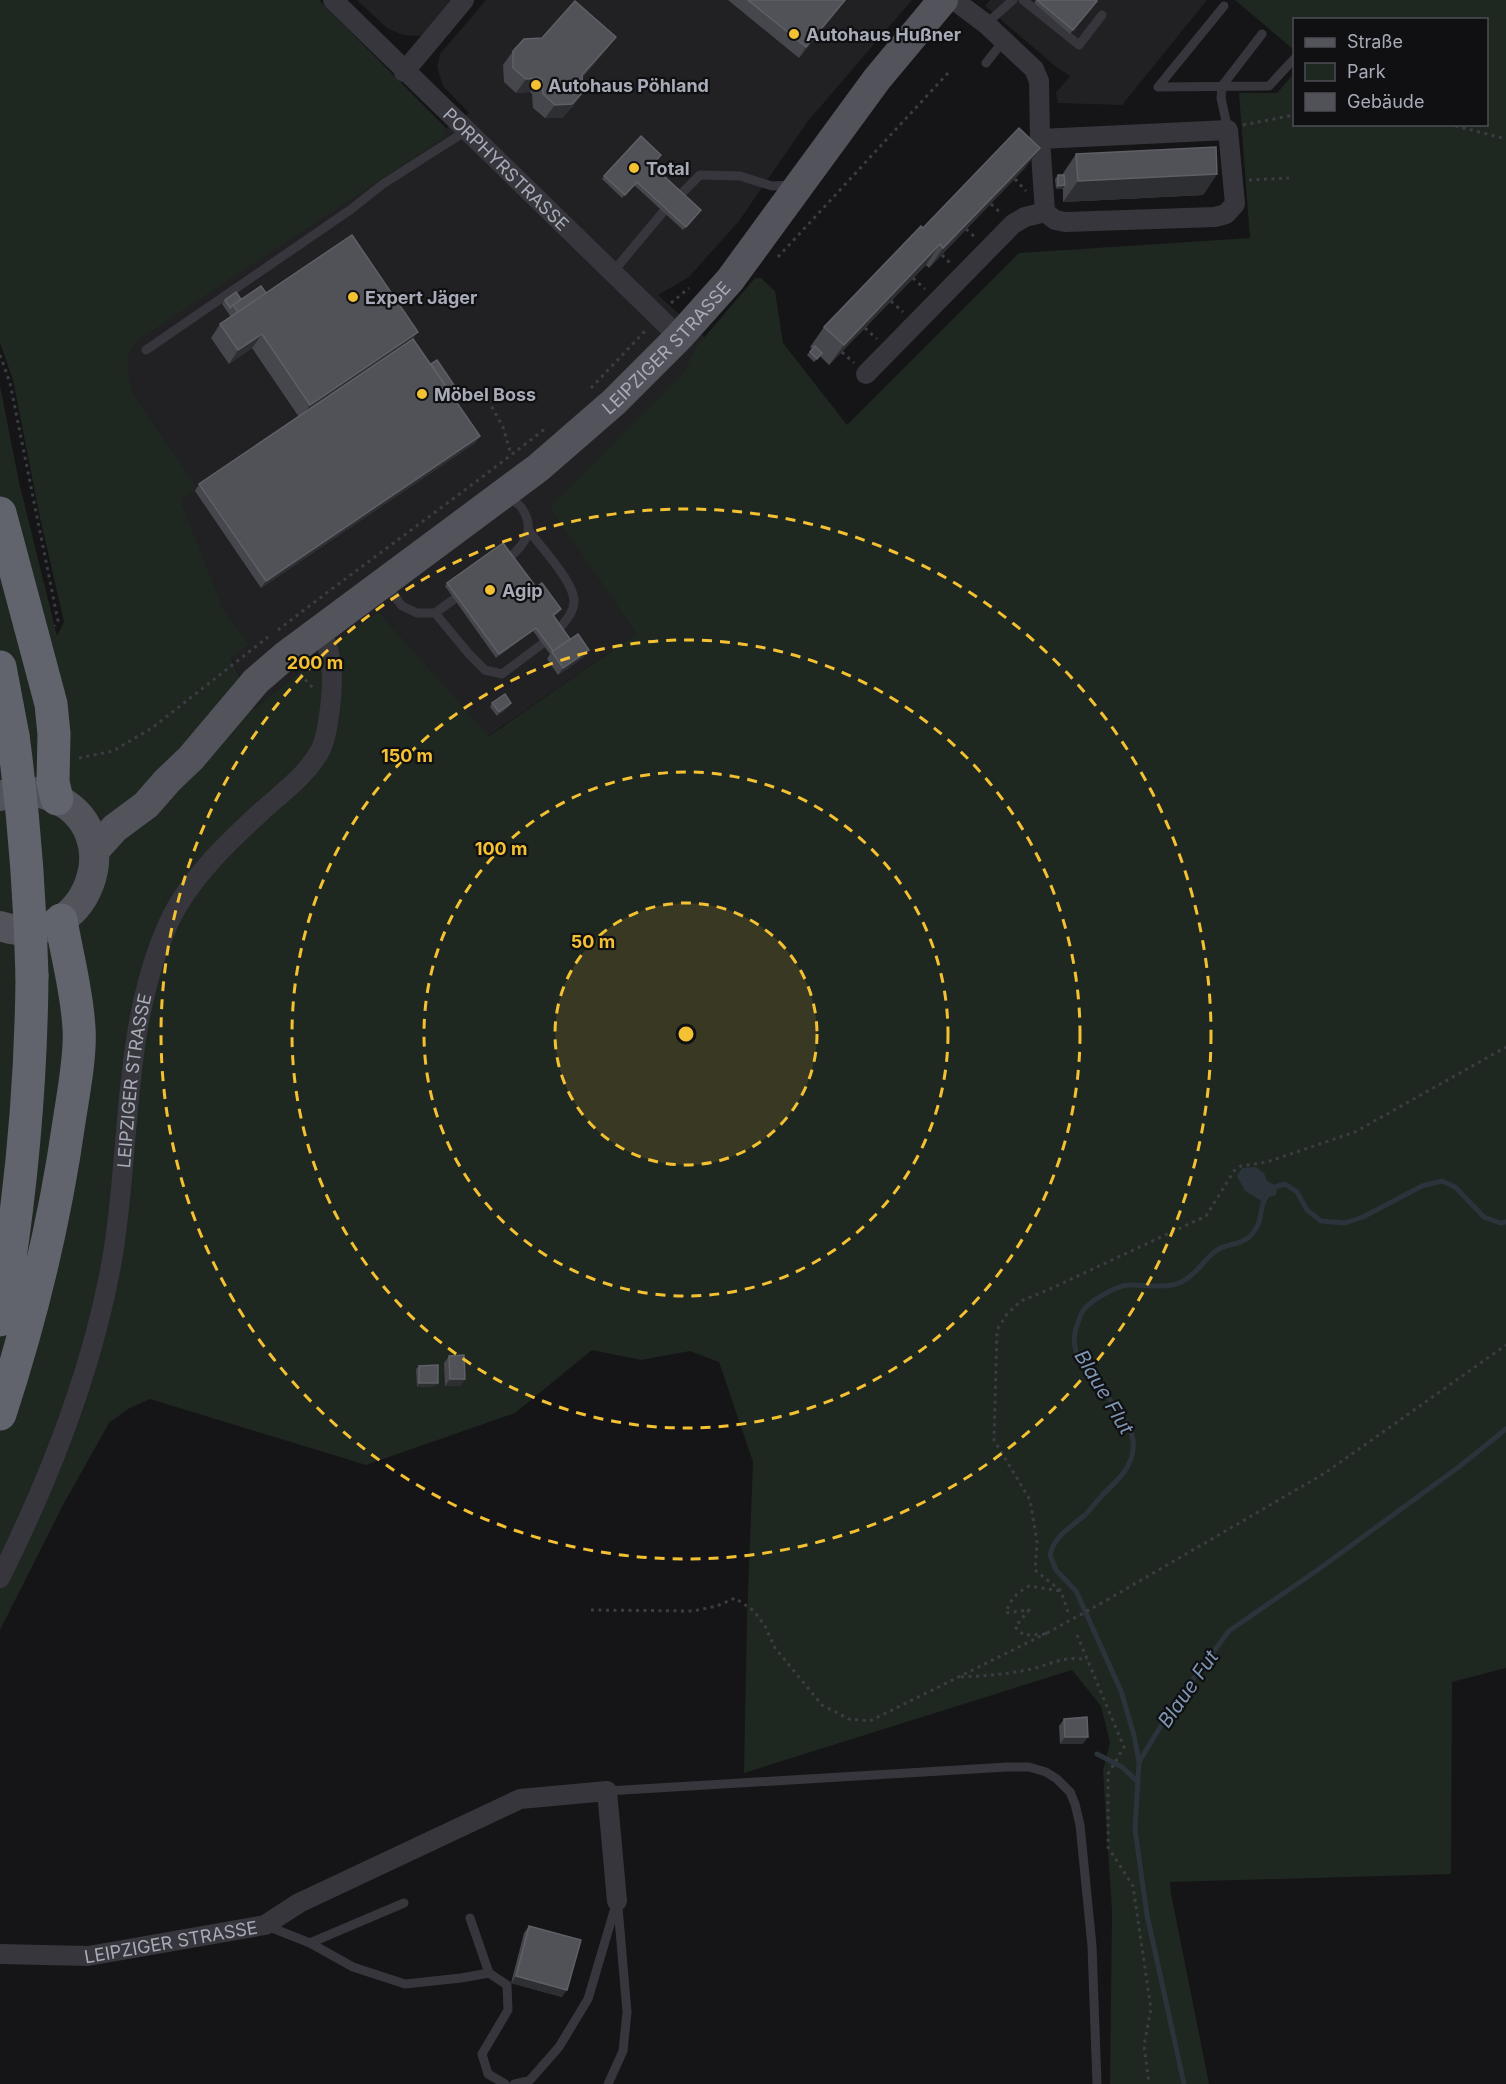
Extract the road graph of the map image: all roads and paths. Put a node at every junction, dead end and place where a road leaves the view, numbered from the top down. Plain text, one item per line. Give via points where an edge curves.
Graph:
1 (333, 0) edge
2 (464, 0) edge
3 (944, 0) edge
4 (954, 0) edge
5 (1013, 0) edge
6 (1023, 0) edge
7 (1224, 6) dead end
8 (1102, 15) dead end
9 (986, 24) junction
10 (1262, 34) dead end
11 (1004, 40) junction
12 (1293, 61) edge
13 (986, 63) dead end
14 (404, 72) junction
15 (948, 73) dead end
16 (1222, 86) junction
17 (1293, 115) edge
18 (1456, 126) edge
19 (1228, 130) junction
20 (466, 131) junction
21 (1040, 139) junction
22 (1506, 139) edge
23 (1289, 178) dead end
24 (1233, 181) junction
25 (800, 185) junction
26 (1045, 212) junction
27 (772, 263) dead end
28 (612, 273) junction
29 (691, 287) dead end
30 (668, 327) junction
31 (146, 350) dead end
32 (0, 355) edge
33 (866, 374) dead end
34 (587, 393) dead end
35 (488, 400) dead end
36 (554, 421) dead end
37 (511, 455) junction
38 (504, 494) junction
39 (0, 513) edge
40 (529, 531) junction
41 (510, 557) edge
42 (384, 584) junction
43 (453, 600) edge
44 (435, 613) junction
45 (321, 629) junction
46 (558, 630) edge
47 (542, 644) edge
48 (40, 658) junction
49 (0, 667) edge
50 (52, 762) junction
51 (167, 781) junction
52 (0, 796) edge
53 (67, 807) junction
54 (94, 851) junction
55 (61, 920) junction
56 (0, 926) edge
57 (1506, 1047) edge
58 (0, 1320) edge
59 (1506, 1345) edge
60 (0, 1414) edge
61 (0, 1578) edge
62 (1060, 1591) junction
63 (591, 1610) dead end
64 (1068, 1612) dead end
65 (1047, 1634) junction
66 (1077, 1635) dead end
67 (1088, 1660) junction
68 (959, 1677) junction
69 (608, 1791) junction
70 (617, 1901) junction
71 (404, 1903) dead end
72 (470, 1918) dead end
73 (265, 1925) junction
74 (310, 1943) junction
75 (0, 1954) edge
76 (489, 1973) junction
77 (505, 2084) edge
78 (514, 2084) edge
79 (608, 2084) edge
80 (1097, 2084) edge
81 (1149, 2084) edge

1 - 14 street, PORPHYRSTRASSE
2 - 14 street
3 - 25 main road, LEIPZIGER STRASSE via 877,79
4 - 9 street
5 - 9 lane
6 - 8 lane via 1079,45
7 - 16 lane via 1158,87
9 - 11 street
10 - 16 lane
11 - 13 lane
11 - 21 street via 1034,69 1039,81
12 - 16 lane via 1269,86
14 - 20 street, PORPHYRSTRASSE
15 - 27 path
16 - 19 lane
17 - 19 path
18 - 22 path
19 - 21 street
19 - 24 street
20 - 28 street, PORPHYRSTRASSE
20 - 31 lane via 383,184
21 - 26 street
23 - 24 path
24 - 26 street via 1235,204 1227,213 1215,217 1065,222
25 - 28 lane via 772,186 740,176 700,175
25 - 30 main road, LEIPZIGER STRASSE via 730,280
26 - 33 street via 1013,224
28 - 30 street, PORPHYRSTRASSE
29 - 30 path via 675,299
30 - 34 path
30 - 38 main road, LEIPZIGER STRASSE via 606,409
32 - 48 path via 10,383 58,621
35 - 37 path via 503,427
36 - 37 path
37 - 50 path via 152,728 113,752
38 - 40 lane via 523,509
38 - 42 main road, LEIPZIGER STRASSE
39 - 48 highway
40 - 41 lane via 523,546
40 - 46 lane via 564,574 574,600 570,615
42 - 44 lane via 402,606 417,613
42 - 45 main road, LEIPZIGER STRASSE
43 - 44 lane
44 - 47 lane via 485,670 502,674
45 - 51 main road, LEIPZIGER STRASSE via 256,681
45 - 61 street, LEIPZIGER STRASSE via 332,664 327,730 321,749 288,789 210,863 185,894 157,951 145,988 137,1038 113,1254 89,1358 34,1505
48 - 50 highway via 51,704
49 - 58 highway, bridge via 22,801 32,976 25,1145
50 - 53 highway via 53,782
51 - 53 main road, LEIPZIGER STRASSE via 111,808
51 - 54 main road, LEIPZIGER STRASSE
52 - 53 main road via 25,791 42,794
53 - 54 main road via 85,826
54 - 55 main road via 87,891 74,910
55 - 56 main road via 36,930
55 - 60 highway via 80,1029 74,1093 40,1273
57 - 62 path via 1355,1132 1266,1162 1241,1166 1206,1216 1021,1301 1007,1314 997,1330 994,1440 1030,1500 1038,1542 1035,1570
59 - 65 path, bridge via 1325,1473
62 - 64 path
62 - 65 path via 1029,1586 1009,1602 1006,1613 1029,1610 1015,1627 1024,1635
63 - 68 path via 693,1611 735,1598 754,1611 775,1648 822,1705 849,1719 870,1721
65 - 68 path
66 - 67 path
67 - 68 path via 1065,1658 991,1676
67 - 81 path via 1124,1747 1108,1774 1108,1847 1134,1886 1151,2008 1144,2045
69 - 70 street
69 - 73 street via 520,1800 299,1903
69 - 80 lane via 1006,1767 1046,1772 1070,1792 1080,1825 1092,1946
70 - 78 lane via 588,1999 559,2047 530,2080
70 - 79 lane via 627,2013 623,2051
71 - 74 lane
72 - 76 lane
73 - 74 lane, LEIPZIGER STRASSE
73 - 75 street, LEIPZIGER STRASSE via 88,1956
74 - 76 lane, LEIPZIGER STRASSE via 352,1967 405,1984
76 - 77 lane via 507,1985 508,2010 482,2054 488,2074

